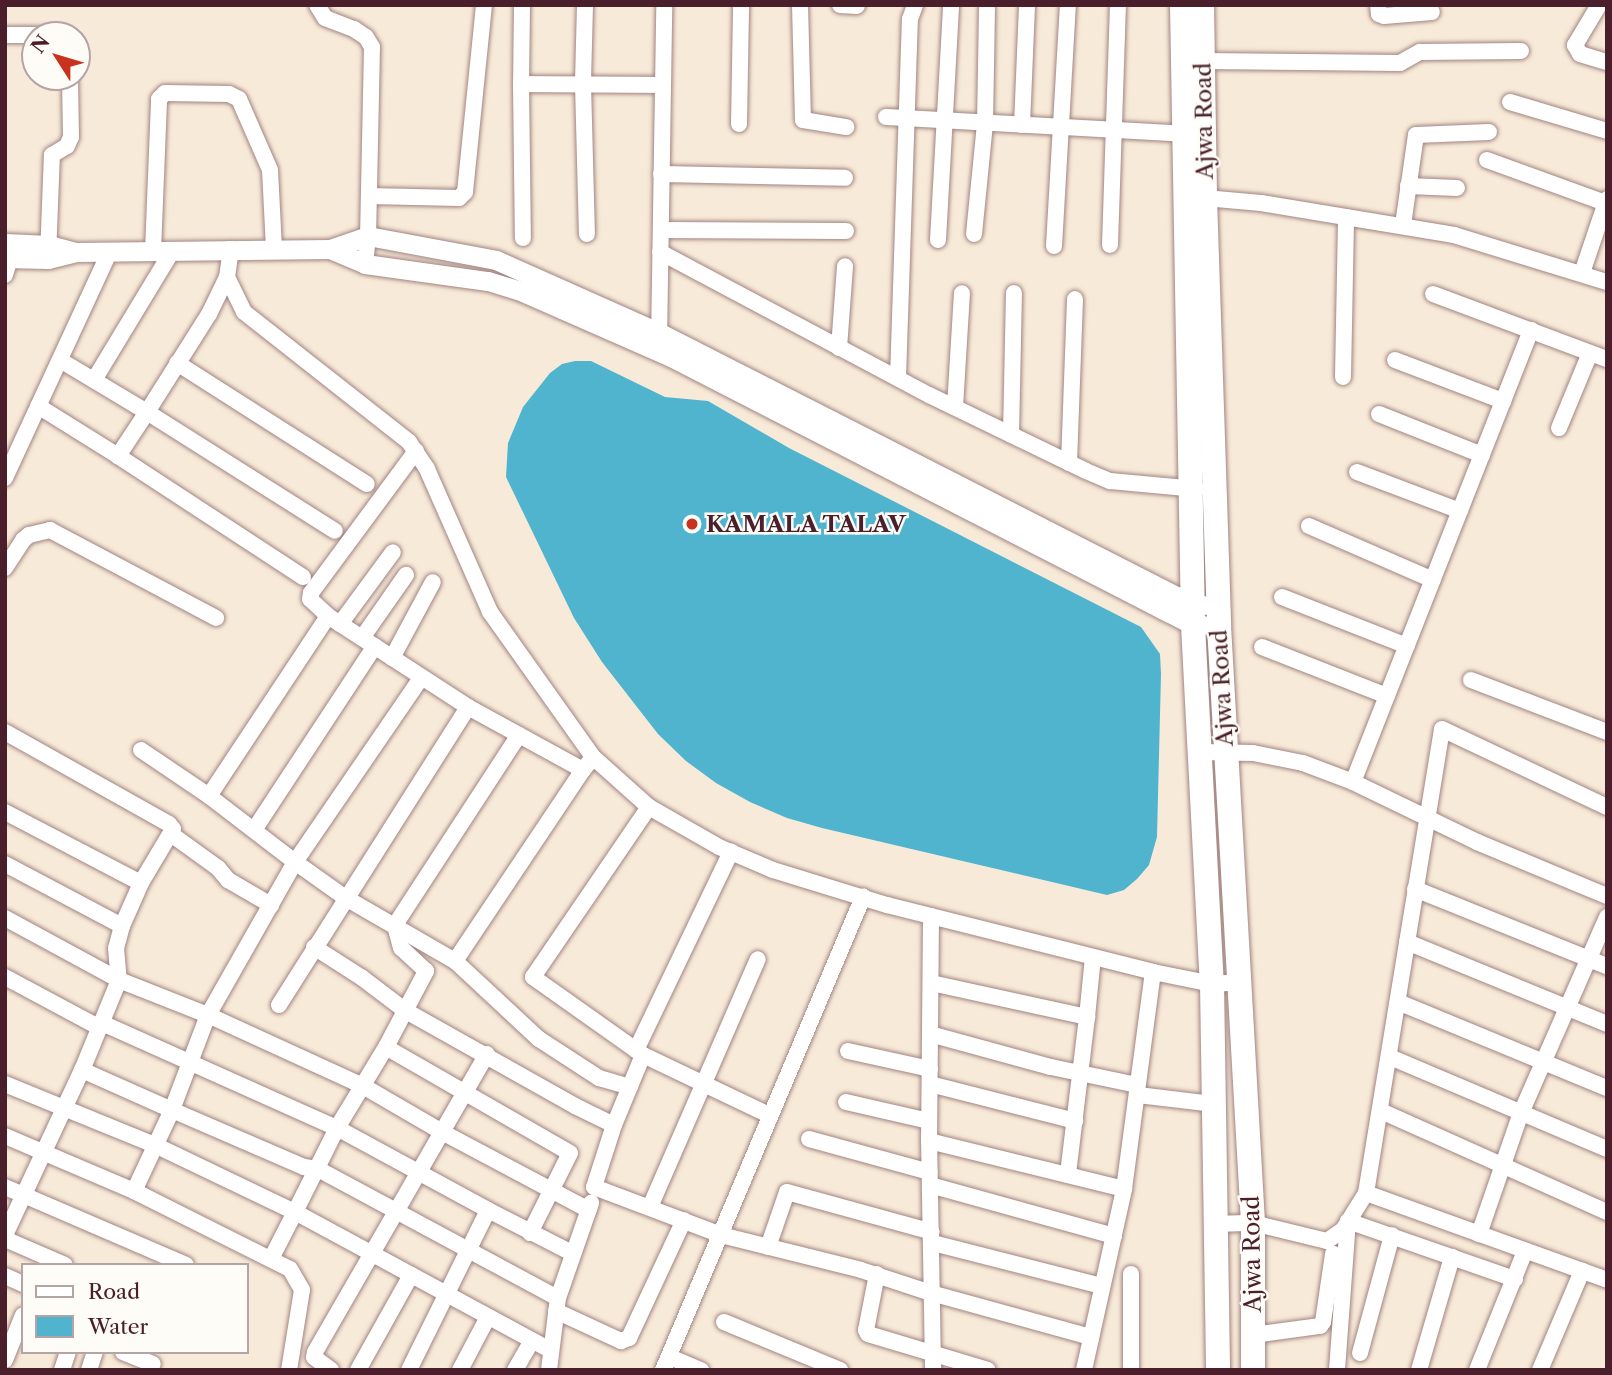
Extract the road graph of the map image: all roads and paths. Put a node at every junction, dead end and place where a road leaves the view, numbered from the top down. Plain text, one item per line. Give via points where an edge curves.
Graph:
1 (317, 5) edge
2 (484, 5) edge
3 (522, 5) edge
4 (585, 5) edge
5 (664, 5) edge
6 (741, 5) edge
7 (800, 5) edge
8 (839, 5) edge
9 (915, 5) edge
10 (951, 5) edge
11 (1068, 5) edge
12 (1118, 5) edge
13 (1182, 5) edge
14 (1202, 5) edge
15 (1378, 5) edge
16 (1599, 5) edge
17 (857, 6) edge
18 (1027, 6) edge
19 (987, 8) dead end
20 (1432, 12) dead end
21 (7, 35) dead end
22 (21, 35) edge
23 (1521, 51) dead end
24 (1203, 61) junction
25 (1607, 62) edge
26 (521, 84) junction
27 (583, 84) junction
28 (662, 85) junction
29 (71, 91) edge
30 (1510, 102) dead end
31 (907, 116) junction
32 (886, 117) dead end
33 (944, 120) junction
34 (985, 123) junction
35 (739, 124) dead end
36 (1022, 125) junction
37 (1061, 125) junction
38 (846, 127) dead end
39 (1112, 131) junction
40 (1607, 131) edge
41 (1489, 132) dead end
42 (1194, 134) junction
43 (1487, 160) dead end
44 (661, 174) junction
45 (845, 178) dead end
46 (1408, 186) junction
47 (1457, 188) dead end
48 (369, 195) junction
49 (1205, 198) junction
50 (1606, 201) edge
51 (1346, 216) junction
52 (1403, 225) junction
53 (660, 230) junction
54 (846, 231) dead end
55 (587, 234) dead end
56 (974, 234) dead end
57 (368, 236) junction
58 (523, 238) dead end
59 (938, 240) dead end
60 (1110, 245) dead end
61 (1054, 246) dead end
62 (231, 249) junction
63 (330, 249) junction
64 (274, 250) junction
65 (110, 251) junction
66 (162, 251) junction
67 (49, 252) junction
68 (660, 252) junction
69 (8, 255) edge
70 (365, 264) junction
71 (845, 266) dead end
72 (1582, 273) junction
73 (227, 277) junction
74 (1607, 282) edge
75 (962, 293) dead end
76 (1014, 293) dead end
77 (1433, 294) dead end
78 (1075, 299) dead end
79 (1531, 330) junction
80 (659, 342) junction
81 (839, 348) junction
82 (1590, 353) junction
83 (1607, 359) edge
84 (60, 360) junction
85 (1395, 360) dead end
86 (177, 363) junction
87 (1343, 377) dead end
88 (898, 379) junction
89 (94, 380) junction
90 (1503, 401) junction
91 (38, 406) junction
92 (955, 407) junction
93 (147, 412) junction
94 (1379, 414) dead end
95 (1559, 428) dead end
96 (1011, 435) junction
97 (416, 452) junction
98 (1482, 455) junction
99 (118, 456) junction
100 (1069, 463) junction
101 (1357, 472) dead end
102 (5, 478) edge
103 (367, 484) dead end
104 (1203, 488) junction
105 (1460, 512) junction
106 (1309, 526) dead end
107 (335, 531) dead end
108 (393, 552) dead end
109 (5, 568) edge
110 (406, 575) dead end
111 (303, 577) dead end
112 (1433, 580) junction
113 (433, 582) dead end
114 (1282, 597) dead end
115 (1193, 614) junction
116 (1218, 616) junction
117 (216, 618) dead end
118 (334, 620) junction
119 (369, 642) junction
120 (1407, 646) junction
121 (1262, 647) dead end
122 (392, 658) junction
123 (421, 678) junction
124 (1471, 680) dead end
125 (1387, 696) junction
126 (468, 707) junction
127 (5, 732) edge
128 (1607, 733) edge
129 (519, 735) junction
130 (141, 750) dead end
131 (1200, 752) junction
132 (1226, 752) junction
133 (593, 757) junction
134 (583, 770) junction
135 (1353, 782) junction
136 (209, 796) junction
137 (649, 807) junction
138 (1607, 807) edge
139 (5, 812) edge
140 (1426, 819) junction
141 (254, 830) junction
142 (171, 834) junction
143 (731, 852) junction
144 (295, 862) junction
145 (5, 864) edge
146 (141, 883) junction
147 (1415, 888) junction
148 (1607, 896) edge
149 (344, 897) junction
150 (863, 897) junction
151 (271, 905) junction
152 (931, 916) junction
153 (5, 918) edge
154 (1607, 918) edge
155 (395, 925) junction
156 (122, 926) junction
157 (1407, 942) junction
158 (314, 947) junction
159 (1093, 957) junction
160 (1588, 958) junction
161 (758, 959) dead end
162 (455, 961) junction
163 (1607, 966) edge
164 (1153, 972) junction
165 (5, 977) edge
166 (119, 980) junction
167 (1238, 982) junction
168 (931, 983) junction
169 (1212, 984) junction
170 (1398, 1002) junction
171 (279, 1005) dead end
172 (1566, 1006) junction
173 (406, 1011) junction
174 (208, 1015) junction
175 (1087, 1017) junction
176 (1607, 1024) edge
177 (101, 1025) junction
178 (930, 1034) junction
179 (386, 1047) junction
180 (848, 1051) dead end
181 (639, 1053) junction
182 (487, 1054) junction
183 (1390, 1057) junction
184 (190, 1061) junction
185 (1542, 1061) junction
186 (82, 1070) junction
187 (1081, 1074) junction
188 (930, 1077) junction
189 (5, 1084) edge
190 (363, 1086) junction
191 (701, 1086) junction
192 (629, 1087) junction
193 (1607, 1088) edge
194 (1138, 1090) junction
195 (464, 1092) junction
196 (846, 1102) dead end
197 (1214, 1104) junction
198 (64, 1108) junction
199 (172, 1110) junction
200 (1381, 1111) junction
201 (1521, 1113) junction
202 (769, 1115) junction
203 (929, 1121) junction
204 (1075, 1121) junction
205 (614, 1125) junction
206 (337, 1128) junction
207 (442, 1132) junction
208 (5, 1136) edge
209 (809, 1139) dead end
210 (929, 1141) junction
211 (157, 1146) junction
212 (1607, 1149) edge
213 (44, 1153) junction
214 (1502, 1163) junction
215 (318, 1169) junction
216 (420, 1172) junction
217 (1068, 1175) junction
218 (930, 1178) junction
219 (594, 1186) junction
220 (5, 1187) edge
221 (1124, 1189) junction
222 (134, 1191) junction
223 (551, 1191) junction
224 (1366, 1193) junction
225 (26, 1196) junction
226 (650, 1207) junction
227 (488, 1210) junction
228 (589, 1210) junction
229 (398, 1211) junction
230 (295, 1212) junction
231 (1607, 1212) edge
232 (684, 1220) junction
233 (1348, 1222) junction
234 (1254, 1223) junction
235 (1216, 1224) junction
236 (530, 1233) junction
237 (1479, 1234) junction
238 (721, 1235) junction
239 (1114, 1236) junction
240 (1392, 1236) junction
241 (5, 1237) edge
242 (932, 1238) junction
243 (768, 1247) junction
244 (469, 1250) junction
245 (1525, 1251) junction
246 (572, 1253) junction
247 (1333, 1254) dead end
248 (373, 1255) junction
249 (272, 1257) junction
250 (1452, 1257) junction
251 (61, 1263) edge
252 (181, 1263) edge
253 (1582, 1271) junction
254 (877, 1274) junction
255 (1131, 1274) dead end
256 (411, 1275) junction
257 (5, 1276) edge
258 (1515, 1279) junction
259 (1607, 1280) edge
260 (21, 1283) edge
261 (1102, 1286) junction
262 (931, 1293) junction
263 (448, 1295) junction
264 (557, 1305) junction
265 (488, 1317) junction
266 (21, 1320) edge
267 (724, 1321) dead end
268 (1253, 1335) junction
269 (1091, 1337) junction
270 (532, 1340) junction
271 (550, 1350) junction
272 (933, 1352) junction
273 (1360, 1353) dead end
274 (124, 1359) edge
275 (5, 1360) edge
276 (153, 1364) dead end
277 (667, 1364) edge
278 (289, 1370) edge
279 (331, 1370) edge
280 (358, 1370) edge
281 (409, 1370) edge
282 (460, 1370) edge
283 (515, 1370) edge
284 (549, 1370) edge
285 (701, 1370) edge
286 (841, 1370) edge
287 (933, 1370) edge
288 (988, 1370) edge
289 (1084, 1370) edge
290 (1131, 1370) edge
291 (1218, 1370) edge
292 (1253, 1370) edge
293 (1337, 1370) edge
294 (1419, 1370) edge
295 (1477, 1370) edge
296 (1540, 1370) edge

1 - 48 street via 325,18 354,29 372,47
2 - 48 street via 465,192 459,198
3 - 26 street
4 - 27 street
5 - 28 street
6 - 35 street
7 - 38 street via 803,120
8 - 17 street
9 - 31 street via 910,19
10 - 33 street
11 - 37 street
12 - 39 street
13 - 42 main road, Ajwa Road
14 - 24 main road, Ajwa Road
15 - 20 street via 1384,16
16 - 25 street via 1575,45 1580,54
18 - 36 street
19 - 34 street
21 - 22 street
23 - 24 street via 1420,52 1401,63
24 - 42 main road, Ajwa Road
26 - 27 street
26 - 58 street
27 - 28 street
27 - 55 street
28 - 44 street
29 - 67 street via 71,138 52,155
30 - 40 street
31 - 32 street
31 - 33 street
31 - 88 street
33 - 34 street
33 - 59 street
34 - 36 street
34 - 56 street
36 - 37 street
37 - 39 street
37 - 61 street
39 - 42 street
39 - 60 street
41 - 46 street via 1416,135
42 - 49 main road, Ajwa Road
42 - 104 main road, Ajwa Road
43 - 50 street
44 - 45 street
44 - 53 street
46 - 47 street
46 - 52 street
48 - 57 street
49 - 51 street
49 - 104 main road, Ajwa Road
50 - 72 street
51 - 52 street
51 - 87 street
52 - 72 street via 1454,235
53 - 54 street
53 - 68 street
57 - 63 street
57 - 70 street
57 - 80 street via 496,260
62 - 64 street
62 - 66 street
62 - 73 street
63 - 64 street
63 - 70 street
64 - 66 street via 270,170 239,99 229,94 165,93 159,99
65 - 66 street
65 - 67 street
65 - 84 street
66 - 89 street
67 - 69 street
68 - 80 street
68 - 81 street
70 - 80 street via 488,281
71 - 81 street
72 - 74 street
73 - 86 street
73 - 97 street via 244,312 258,327
75 - 92 street
76 - 96 street
77 - 79 street
78 - 100 street
79 - 82 street
79 - 90 street
80 - 115 street
81 - 88 street
82 - 83 street
82 - 95 street
84 - 89 street
84 - 91 street
85 - 90 street
86 - 93 street
86 - 103 street
88 - 92 street
89 - 93 street
90 - 98 street
91 - 99 street
91 - 102 street
92 - 96 street
93 - 99 street
93 - 107 street
94 - 98 street
96 - 100 street
97 - 118 street via 311,593 310,599
97 - 133 street via 490,612
98 - 105 street
99 - 111 street
100 - 104 street via 1110,481
101 - 105 street
104 - 115 main road, Ajwa Road
104 - 116 main road, Ajwa Road
105 - 112 street
106 - 112 street
108 - 118 street
109 - 117 street via 29,535 50,530
110 - 119 street
112 - 120 street
113 - 122 street
114 - 120 street
115 - 116 street
115 - 131 main road, Ajwa Road
116 - 132 main road, Ajwa Road
118 - 119 street
118 - 136 street
119 - 122 street
119 - 141 street
120 - 125 street
121 - 125 street
122 - 123 street
123 - 126 street
123 - 144 street
124 - 128 street
125 - 135 street
126 - 129 street
126 - 149 street
127 - 142 street via 169,824
129 - 134 street
129 - 155 street
130 - 136 street
131 - 132 street
131 - 169 main road, Ajwa Road
132 - 135 street via 1303,763
132 - 167 main road, Ajwa Road
133 - 134 street
133 - 137 street
134 - 162 street
135 - 140 street
136 - 141 street
137 - 143 street
137 - 181 street via 533,977
138 - 140 street via 1442,729
139 - 146 street
140 - 147 street
140 - 148 street
141 - 144 street
142 - 146 street
142 - 151 street via 228,880
143 - 150 street
143 - 181 street
144 - 149 street
144 - 151 street
145 - 156 street
146 - 156 street
147 - 157 street
147 - 160 street
149 - 155 street
149 - 158 street
150 - 152 street
150 - 202 street
151 - 174 street
152 - 159 street
152 - 168 street
153 - 166 street
154 - 160 street
155 - 162 street
155 - 173 street via 401,948 426,971
156 - 166 street via 116,948
157 - 170 street
157 - 172 street
158 - 171 street
158 - 173 street
159 - 164 street
159 - 175 street
160 - 163 street
160 - 172 street
161 - 191 street
162 - 192 street via 539,1038 599,1078
164 - 169 street
164 - 194 street
165 - 177 street
166 - 174 street
166 - 177 street
167 - 169 street
167 - 234 main road, Ajwa Road
168 - 175 street
168 - 178 street
169 - 197 main road, Ajwa Road
170 - 183 street
170 - 185 street
172 - 176 street
172 - 185 street
173 - 179 street
173 - 182 street
174 - 184 street
174 - 190 street
175 - 187 street
177 - 184 street
177 - 186 street
178 - 187 street
178 - 188 street
179 - 190 street
179 - 195 street
180 - 188 street
181 - 191 street
181 - 192 street
182 - 195 street
182 - 205 street
183 - 200 street
183 - 201 street
184 - 199 street
184 - 206 street
185 - 193 street
185 - 201 street
186 - 198 street
186 - 199 street
187 - 194 street
187 - 204 street
188 - 203 street
188 - 204 street
189 - 198 street
190 - 206 street
190 - 207 street
191 - 202 street
191 - 226 street
192 - 205 street
194 - 197 street
194 - 221 street
195 - 207 street
195 - 223 street via 570,1153
196 - 203 street
197 - 235 main road, Ajwa Road
198 - 211 street
198 - 213 street
199 - 211 street
199 - 215 street
200 - 214 street
200 - 224 street
201 - 212 street
201 - 214 street
202 - 238 street
203 - 210 street
204 - 217 street
205 - 219 street
206 - 215 street
206 - 216 street
207 - 216 street
207 - 223 street
208 - 213 street
209 - 218 street
210 - 217 street
210 - 218 street
211 - 222 street
211 - 230 street
213 - 222 street
213 - 225 street
214 - 231 street
214 - 237 street
215 - 229 street
215 - 230 street
216 - 227 street
216 - 229 street
217 - 221 street
218 - 239 street
218 - 242 street
219 - 226 street
219 - 228 street
220 - 225 street
221 - 239 street
222 - 249 street
223 - 228 street
223 - 236 street
224 - 233 street
224 - 237 street
225 - 241 street
225 - 252 street
226 - 232 street
227 - 236 street
227 - 244 street
228 - 246 street
229 - 244 street
229 - 248 street
230 - 248 street
230 - 249 street
232 - 238 street
232 - 264 street via 629,1338 621,1341
233 - 234 street via 1327,1241
233 - 240 street
233 - 293 street
234 - 235 street
234 - 268 main road, Ajwa Road
235 - 291 main road, Ajwa Road
236 - 246 street
237 - 245 street
238 - 243 street
238 - 277 street
239 - 261 street
240 - 250 street
240 - 273 street
241 - 251 street
242 - 243 street via 788,1192
242 - 261 street
242 - 262 street
243 - 254 street
244 - 263 street
244 - 264 street
245 - 253 street
245 - 258 street
246 - 264 street
247 - 268 street via 1320,1326
248 - 256 street
248 - 279 street via 314,1355
249 - 278 street via 290,1269 302,1290
250 - 258 street
250 - 294 street
253 - 259 street
253 - 296 street
254 - 262 street
254 - 272 street via 868,1334
255 - 290 street
256 - 263 street
256 - 280 street
257 - 260 street
258 - 295 street
261 - 269 street
262 - 269 street
262 - 272 street
263 - 265 street
263 - 281 street
264 - 271 street
265 - 270 street
265 - 282 street
266 - 275 street
267 - 286 street
268 - 292 main road, Ajwa Road
269 - 289 street
270 - 271 street
270 - 283 street
271 - 284 street
272 - 287 street
272 - 288 street
274 - 276 street
277 - 285 street

